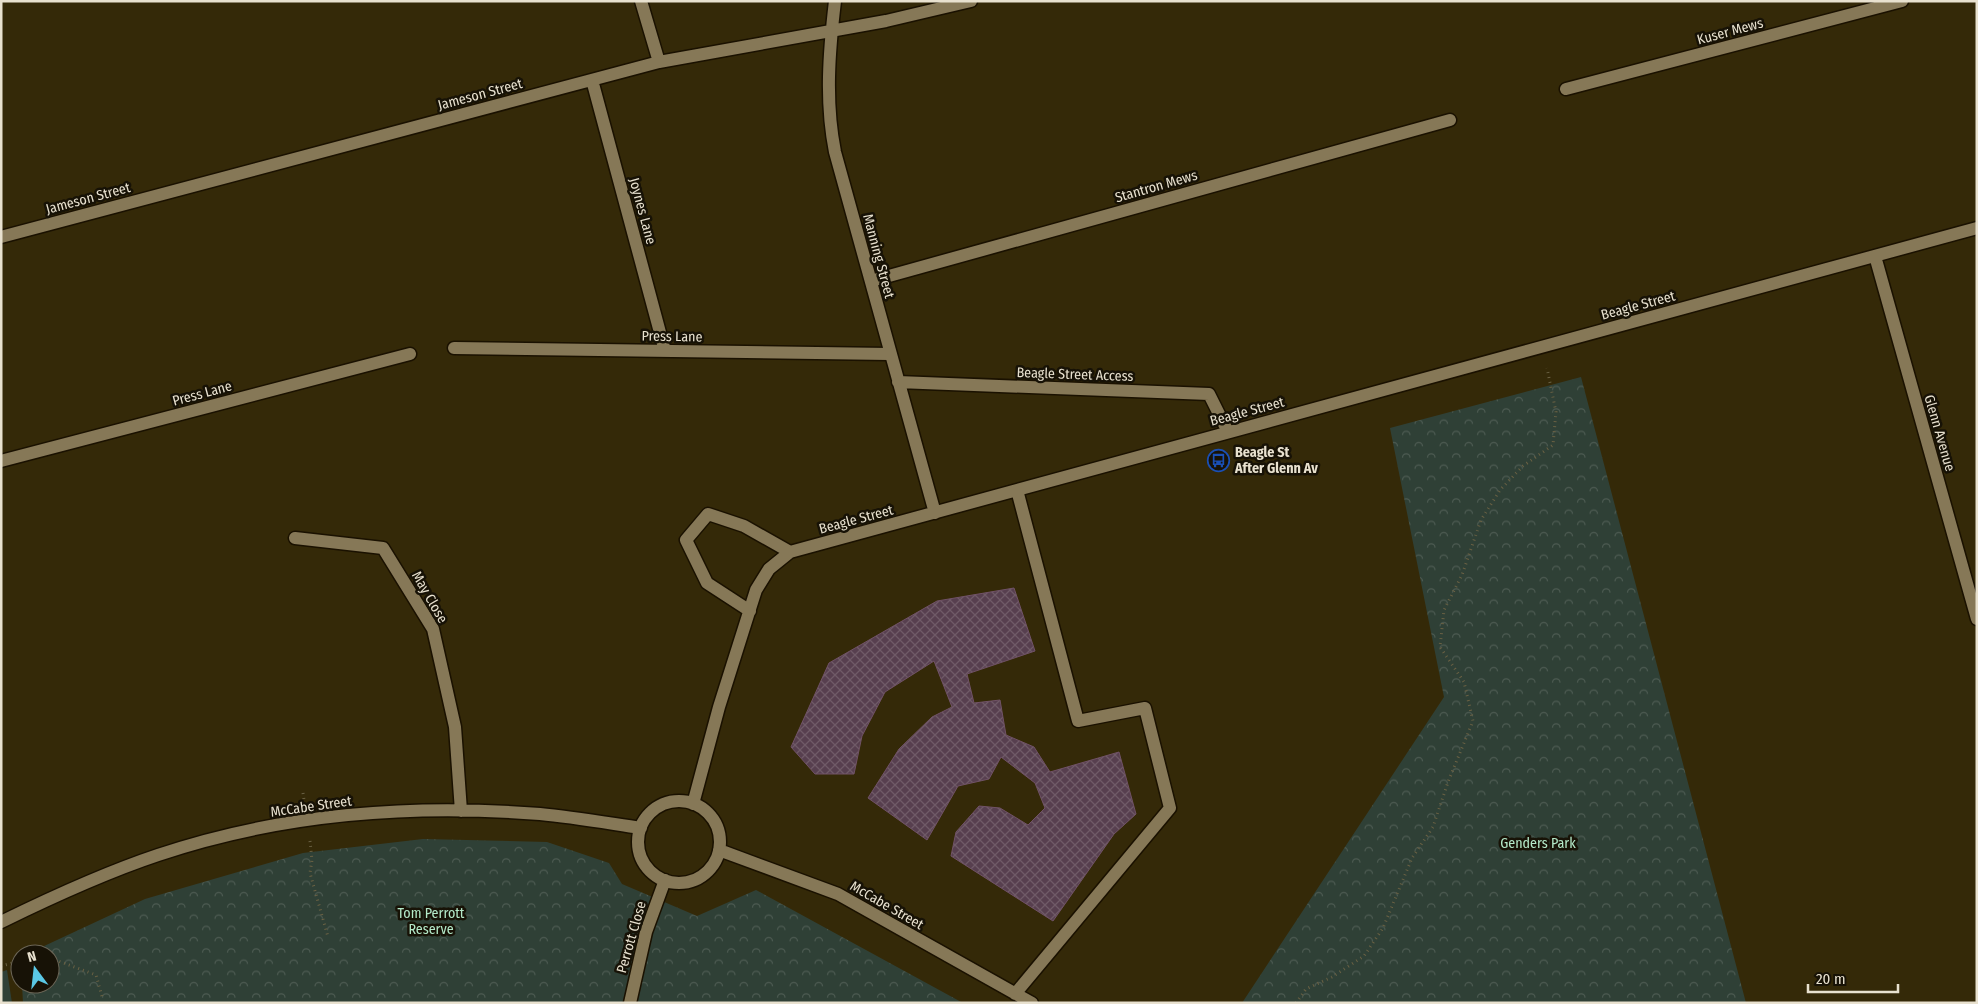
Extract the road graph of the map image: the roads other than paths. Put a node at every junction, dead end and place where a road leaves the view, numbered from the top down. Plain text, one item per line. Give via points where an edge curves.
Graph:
1 (641, 1) edge
2 (835, 1) edge
3 (971, 1) edge
4 (1902, 1) edge
5 (832, 29) junction
6 (659, 62) junction
7 (592, 80) junction
8 (1566, 89) dead end
9 (1450, 120) dead end
10 (1977, 228) edge
11 (1, 237) edge
12 (1875, 256) junction
13 (870, 281) junction
14 (454, 348) dead end
15 (665, 351) junction
16 (410, 354) dead end
17 (890, 354) junction
18 (898, 382) junction
19 (1228, 432) junction
20 (1, 461) edge
21 (1017, 490) junction
22 (935, 513) junction
23 (295, 538) dead end
24 (790, 552) junction
25 (750, 611) junction
26 (1977, 619) edge
27 (693, 804) junction
28 (461, 811) junction
29 (641, 828) junction
30 (719, 850) junction
31 (664, 880) junction
32 (1, 922) edge
33 (1015, 994) junction
34 (630, 1003) edge
35 (1032, 1003) edge

1 - 6 street
2 - 5 street, Manning Street
3 - 5 street, Jameson Street via 886,21
4 - 8 street, Kuser Mews
5 - 6 street, Jameson Street
5 - 13 street, Manning Street via 829,123
6 - 7 street, Jameson Street
7 - 11 street, Jameson Street
7 - 15 street, Joynes Lane
9 - 13 street, Stantron Mews
10 - 12 street, Beagle Street
12 - 19 street, Beagle Street
12 - 26 street, Glenn Avenue
13 - 17 street, Manning Street
14 - 15 street, Press Lane
15 - 17 street, Press Lane
16 - 20 street, Press Lane
17 - 18 street, Manning Street
18 - 19 street, Beagle Street Access via 1209,394
18 - 22 street, Manning Street
19 - 21 street, Beagle Street
21 - 22 street, Beagle Street
21 - 33 street via 1078,721 1145,708 1170,808
22 - 24 street, Beagle Street
23 - 28 street, May Close via 383,548 433,629 455,727
24 - 25 street, Beagle Street via 769,569 756,590
24 - 25 street via 744,526 708,514 686,540 707,583
25 - 27 street, Beagle Street
27 - 29 street via 680,801 657,808 647,816
27 - 30 street via 712,817 720,838
28 - 29 street, McCabe Street via 540,814
28 - 32 street, McCabe Street via 343,815 229,836 158,854 74,886
29 - 31 street via 639,853 654,874
30 - 31 street via 714,864 705,874 692,881
30 - 33 street, McCabe Street via 838,894
31 - 34 street, Perrott Close via 646,932
33 - 35 street, McCabe Street

